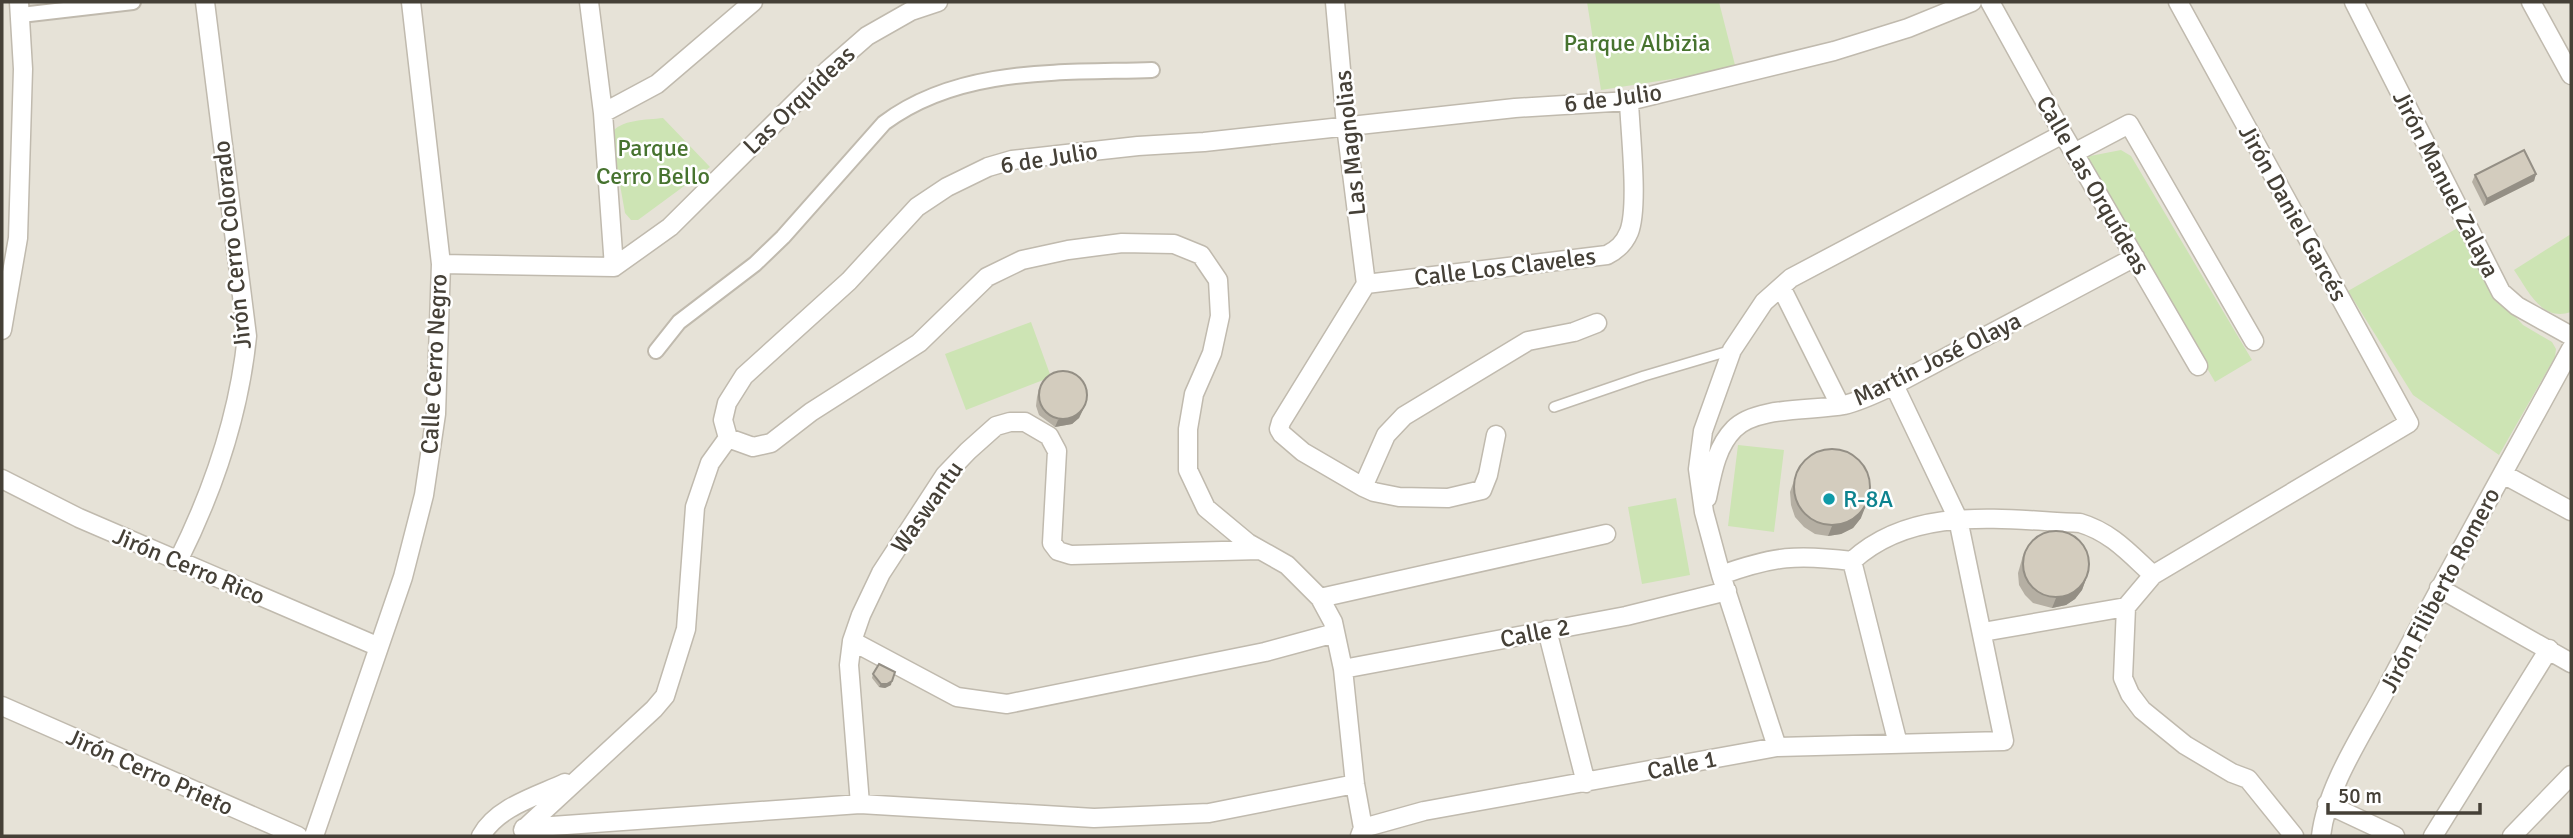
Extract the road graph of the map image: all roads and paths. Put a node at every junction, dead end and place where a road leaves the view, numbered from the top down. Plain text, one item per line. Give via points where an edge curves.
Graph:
1 (133, 2) edge
2 (205, 2) edge
3 (411, 2) edge
4 (589, 2) edge
5 (938, 2) edge
6 (1335, 2) edge
7 (1972, 2) edge
8 (1990, 2) edge
9 (2178, 2) edge
10 (2354, 2) edge
11 (2531, 2) edge
12 (744, 5) edge
13 (20, 9) edge
14 (1152, 70) dead end
15 (2571, 75) edge
16 (1629, 101) junction
17 (603, 113) junction
18 (1346, 126) junction
19 (2063, 134) junction
20 (2074, 153) junction
21 (2135, 257) junction
22 (441, 264) junction
23 (614, 267) junction
24 (1366, 284) junction
25 (1781, 287) junction
26 (1597, 323) dead end
27 (2, 330) edge
28 (2571, 336) edge
29 (2254, 341) dead end
30 (2571, 349) edge
31 (1732, 350) junction
32 (656, 351) dead end
33 (2198, 366) dead end
34 (1894, 385) junction
35 (1840, 405) junction
36 (1554, 407) dead end
37 (1496, 435) dead end
38 (728, 438) junction
39 (2503, 474) junction
40 (2, 479) edge
41 (1363, 488) junction
42 (2571, 511) edge
43 (1704, 512) junction
44 (1958, 519) junction
45 (1606, 534) dead end
46 (1260, 550) junction
47 (178, 561) junction
48 (1852, 561) junction
49 (2153, 575) junction
50 (1724, 583) junction
51 (2439, 588) junction
52 (1320, 598) junction
53 (2126, 607) junction
54 (1547, 631) junction
55 (1983, 632) junction
56 (1335, 634) junction
57 (852, 641) junction
58 (379, 647) junction
59 (2549, 649) junction
60 (2571, 663) edge
61 (1343, 669) junction
62 (2, 706) edge
63 (1898, 744) junction
64 (1777, 747) junction
65 (2571, 775) edge
66 (578, 778) junction
67 (1586, 783) junction
68 (1355, 784) junction
69 (860, 804) junction
70 (2327, 804) junction
71 (522, 832) edge
72 (1362, 832) edge
73 (298, 836) edge
74 (314, 836) edge
75 (481, 836) edge
76 (2294, 836) edge
77 (2321, 836) edge
78 (2395, 836) edge
79 (2432, 836) edge
80 (2512, 836) edge

1 - 13 street
2 - 47 street, Jirón Cerro Colorado via 247,336 232,425 213,486
3 - 22 street, Calle Cerro Negro
4 - 17 street
5 - 23 street, Las Orquídeas via 911,11 867,36 670,227
6 - 18 street, Las Magnolias
7 - 16 street, 6 de Julio via 1835,51
8 - 19 street, Calle Las Orquídeas
9 - 49 street, Jirón Daniel Garcés via 2409,423
10 - 28 street, Jirón Manuel Zalaya via 2501,292 2516,306
11 - 15 street
12 - 17 street via 657,84
13 - 27 street via 23,69 18,237
14 - 32 street via 1045,74 970,83 903,109 884,123 783,237 679,322
16 - 18 street, 6 de Julio via 1515,107
16 - 24 street, Calle Los Claveles via 1633,213 1620,248 1607,255
17 - 23 street
18 - 24 street, Las Magnolias
18 - 38 street, 6 de Julio via 1012,160 947,187 917,207 849,281 744,376 727,403 723,421
19 - 20 street, Calle Las Orquídeas
19 - 25 street
20 - 21 street, Calle Las Orquídeas
20 - 29 street via 2129,124
21 - 33 street, Calle Las Orquídeas
21 - 34 street, Martín José Olaya
22 - 23 street
22 - 58 street, Calle Cerro Negro via 436,414 424,495
24 - 41 street via 1279,429 1303,452
25 - 31 street via 1764,302
25 - 35 street
26 - 41 street via 1528,341 1404,416 1386,435
30 - 39 street, Jirón Filiberto Romero
31 - 36 lane
31 - 43 street via 1703,431 1698,469
34 - 35 street, Martín José Olaya
34 - 44 street
35 - 43 street, Martín José Olaya via 1760,415 1736,427 1720,449
37 - 41 street via 1482,490 1448,498 1399,497
38 - 46 street via 753,447 771,443 919,343 987,277 1022,260 1122,243 1174,244 1200,255 1217,280 1220,316 1212,353 1194,394 1188,470 1206,508
38 - 66 street via 710,463 695,506 687,629 665,696
39 - 42 street
39 - 51 street, Jirón Filiberto Romero
40 - 47 street, Jirón Cerro Rico
43 - 50 street
44 - 48 street via 1906,528 1886,536
44 - 49 street via 2097,527
44 - 55 street
45 - 52 street
46 - 52 street via 1287,565
46 - 57 street, Waswantu via 1071,555 1058,551 1052,543 1057,451 1049,436 1038,429 1025,422 1010,422 996,426 945,475 881,573
47 - 58 street, Jirón Cerro Rico
48 - 50 street, Calle 2 via 1777,558
48 - 63 street
49 - 53 street
50 - 54 street, Calle 2 via 1626,616
50 - 64 street
51 - 59 street
51 - 70 street, Jirón Filiberto Romero
52 - 56 street
53 - 55 street
53 - 76 street via 2123,678 2130,694 2185,745 2248,779
54 - 61 street, Calle 2
54 - 67 street
55 - 63 street, Calle 1 via 2004,741
56 - 57 street via 1007,704 957,696
56 - 61 street
57 - 69 street, Waswantu via 849,665
58 - 74 street, Calle Cerro Negro
59 - 60 street
59 - 79 street
61 - 68 street
62 - 73 street, Jirón Cerro Prieto
63 - 64 street, Calle 1
64 - 67 street, Calle 1
65 - 80 street
66 - 71 street
66 - 75 street via 506,810
67 - 72 street, Calle 1 via 1424,811
68 - 69 street via 1209,813 1094,818
68 - 72 street
69 - 71 street
70 - 77 street, Jirón Filiberto Romero
70 - 78 street

